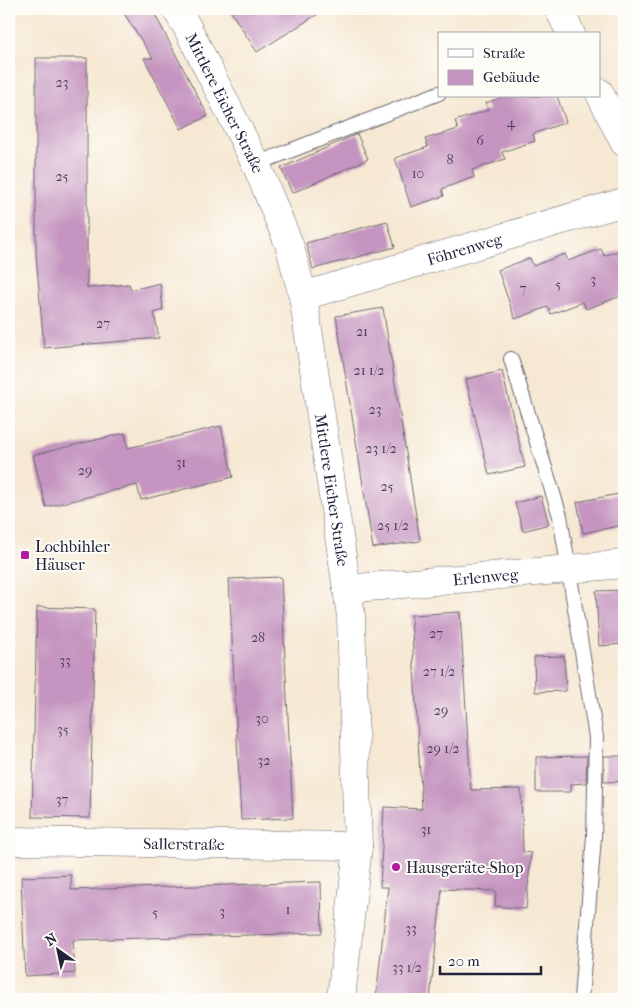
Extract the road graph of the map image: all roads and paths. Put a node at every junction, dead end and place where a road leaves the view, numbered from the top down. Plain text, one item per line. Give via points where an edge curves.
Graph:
1 (176, 9) edge
2 (559, 9) edge
3 (570, 32) edge
4 (438, 93) edge
5 (600, 94) edge
6 (624, 142) edge
7 (256, 164) junction
8 (624, 202) edge
9 (303, 296) junction
10 (511, 359) dead end
11 (624, 564) edge
12 (569, 568) junction
13 (347, 590) junction
14 (9, 841) edge
15 (358, 846) junction
16 (341, 999) edge
17 (581, 999) edge

1 - 7 street, Mittlere Eicher Straße
2 - 3 street
4 - 7 lane
5 - 6 street
7 - 9 street, Mittlere Eicher Straße via 289,244
8 - 9 street, Föhrenweg
9 - 13 street, Mittlere Eicher Straße
10 - 12 lane via 560,516
11 - 12 street, Erlenweg
12 - 13 street, Erlenweg
12 - 17 lane via 596,737 594,837
13 - 15 street, Mittlere Eicher Straße via 351,616
14 - 15 street, Sallerstraße
15 - 16 street, Mittlere Eicher Straße

